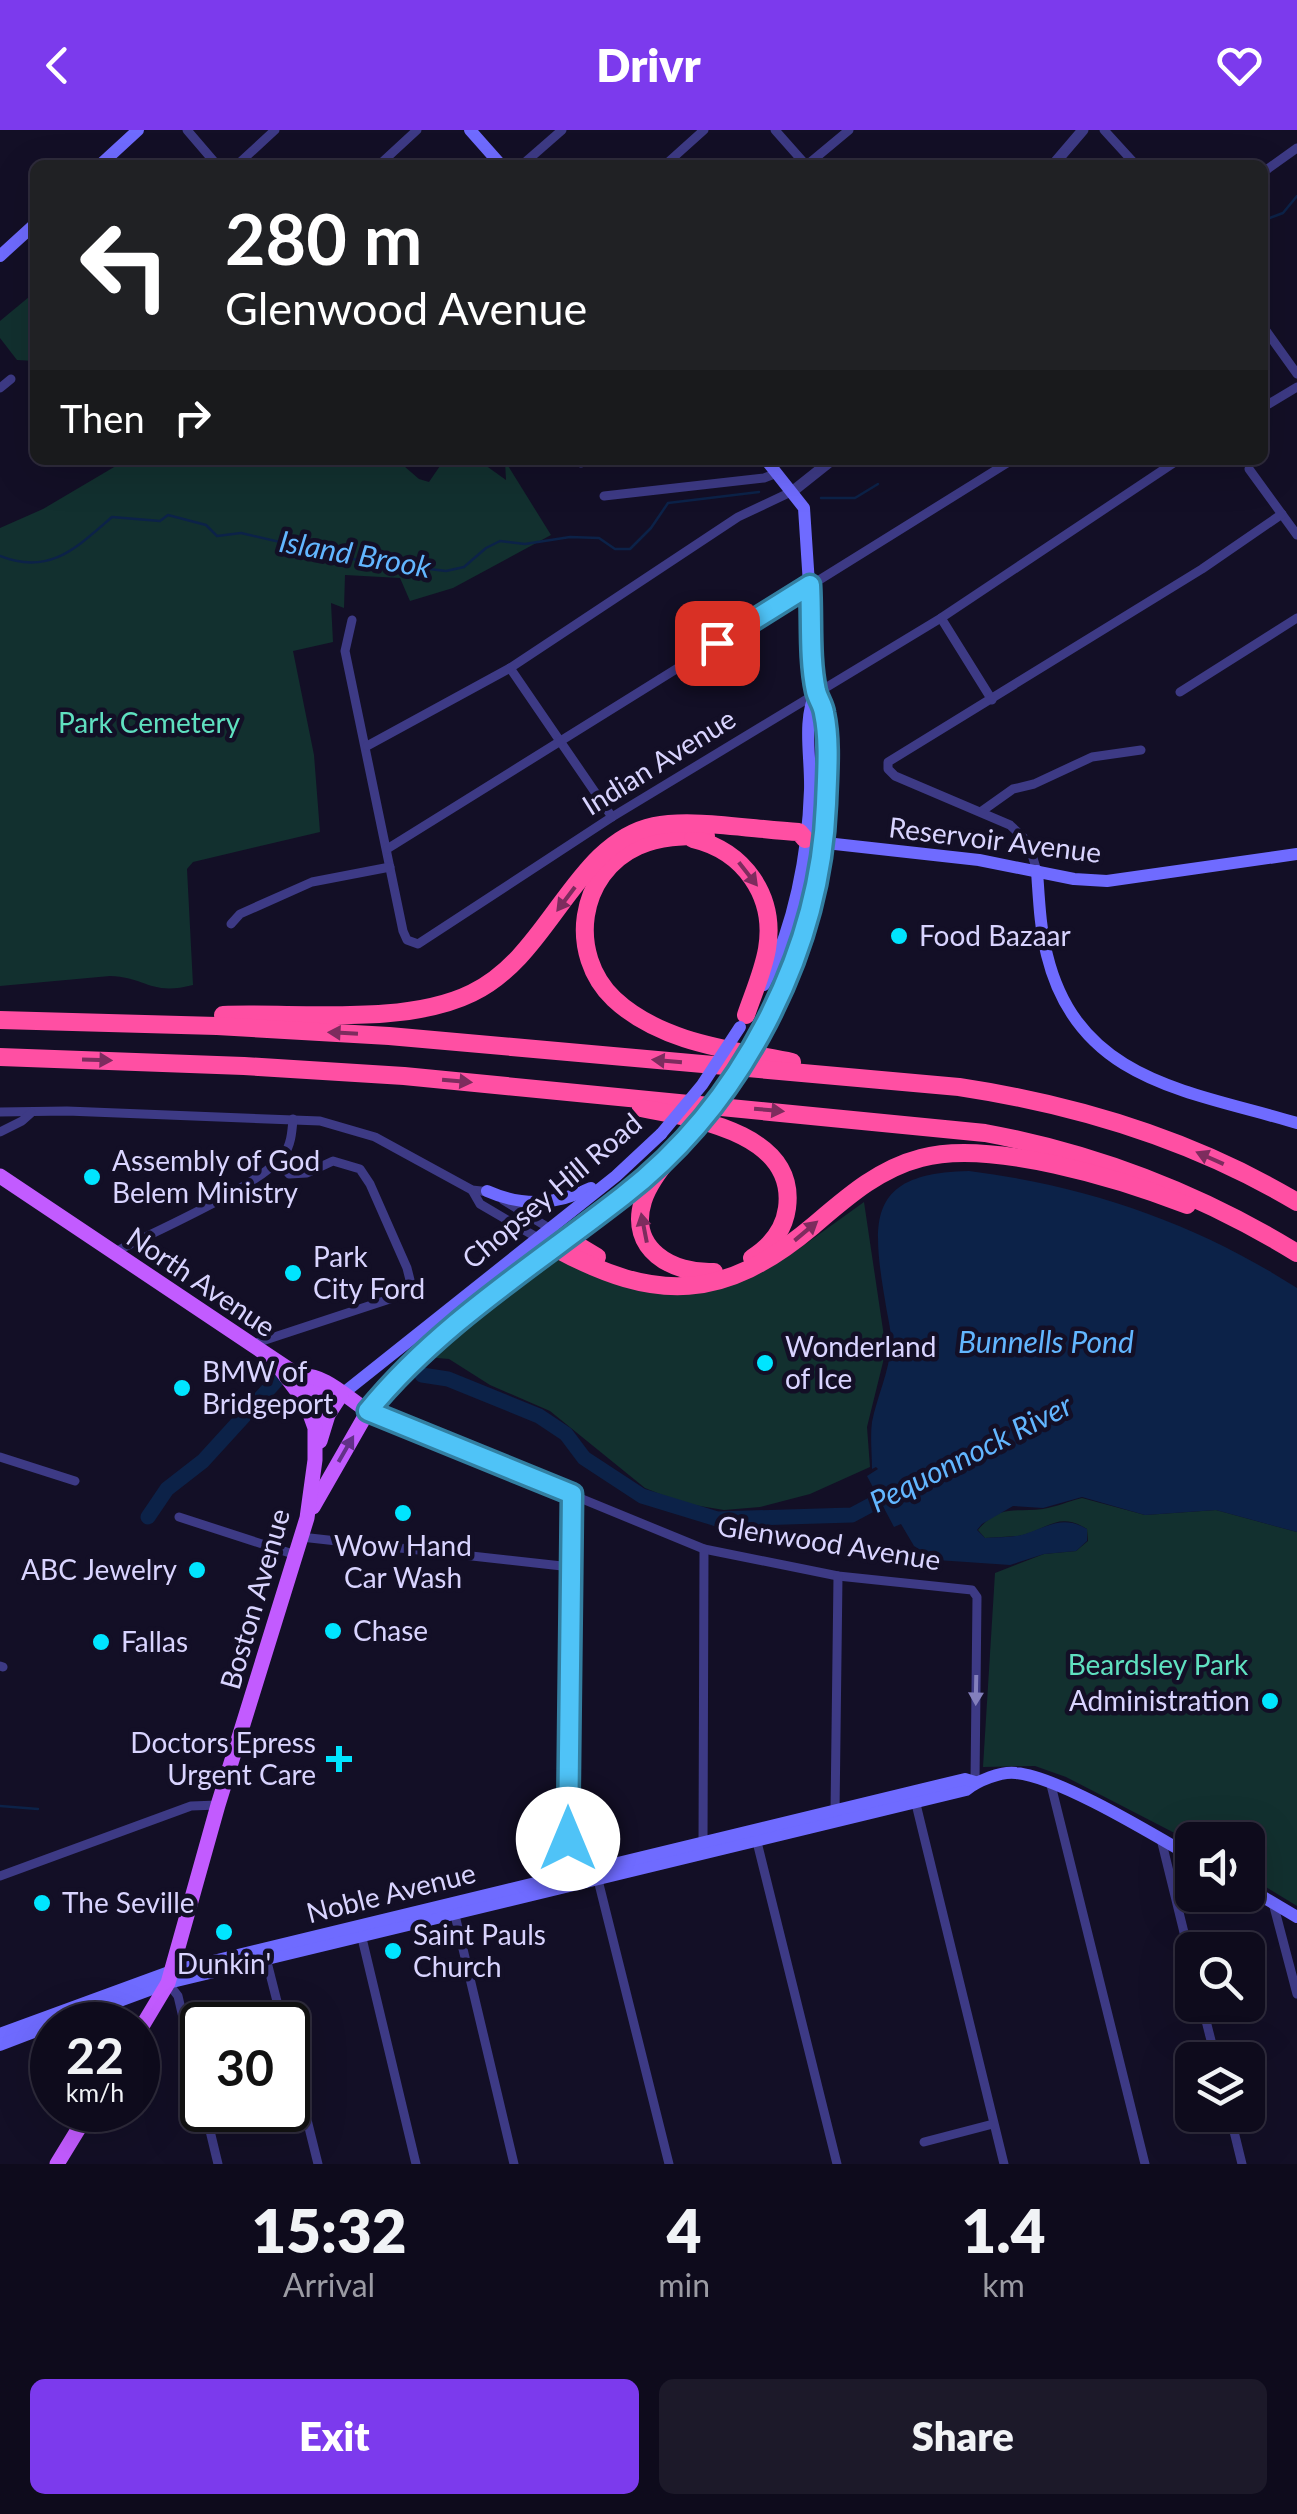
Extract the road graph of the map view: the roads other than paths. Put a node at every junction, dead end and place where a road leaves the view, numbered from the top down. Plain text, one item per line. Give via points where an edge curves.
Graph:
1 (138, 130) edge
2 (186, 130) edge
3 (275, 130) edge
4 (417, 130) edge
5 (470, 130) edge
6 (562, 130) edge
7 (704, 130) edge
8 (775, 130) edge
9 (849, 130) edge
10 (1083, 130) edge
11 (1104, 130) edge
12 (1297, 148) edge
13 (105, 160) edge
14 (213, 160) edge
15 (242, 160) edge
16 (384, 160) edge
17 (497, 160) edge
18 (528, 160) edge
19 (671, 160) edge
20 (802, 160) edge
21 (812, 160) edge
22 (1056, 160) edge
23 (1131, 160) edge
24 (1268, 170) edge
25 (30, 229) edge
26 (0, 256) edge
27 (1268, 333) edge
28 (1297, 374) edge
29 (10, 379) dead end
30 (1297, 387) edge
31 (0, 388) edge
32 (1268, 404) edge
33 (771, 465) edge
34 (826, 465) edge
35 (1004, 465) edge
36 (1170, 465) edge
37 (1249, 469) dead end
38 (777, 472) junction
39 (793, 490) junction
40 (604, 496) dead end
41 (1282, 514) junction
42 (1297, 536) edge
43 (810, 585) junction
44 (941, 618) junction
45 (1297, 618) edge
46 (352, 620) dead end
47 (510, 668) junction
48 (816, 691) junction
49 (1180, 692) dead end
50 (992, 700) junction
51 (560, 740) junction
52 (367, 746) junction
53 (1141, 750) dead end
54 (982, 812) junction
55 (612, 818) junction
56 (663, 838) junction
57 (814, 841) junction
58 (387, 848) junction
59 (1297, 854) edge
60 (390, 867) junction
61 (1037, 871) junction
62 (232, 924) dead end
63 (0, 1020) edge
64 (743, 1021) junction
65 (160, 1024) junction
66 (0, 1058) edge
67 (869, 1078) junction
68 (532, 1088) junction
69 (0, 1109) edge
70 (32, 1112) junction
71 (293, 1119) junction
72 (1297, 1123) edge
73 (0, 1132) edge
74 (681, 1143) junction
75 (278, 1160) junction
76 (0, 1176) edge
77 (616, 1176) junction
78 (472, 1190) junction
79 (488, 1190) junction
80 (1297, 1202) edge
81 (550, 1227) junction
82 (536, 1237) junction
83 (561, 1244) junction
84 (112, 1253) junction
85 (1297, 1253) edge
86 (714, 1272) junction
87 (251, 1345) junction
88 (275, 1362) junction
89 (341, 1395) junction
90 (368, 1411) junction
91 (0, 1457) edge
92 (315, 1460) junction
93 (75, 1480) dead end
94 (572, 1494) junction
95 (179, 1517) dead end
96 (307, 1518) junction
97 (302, 1537) junction
98 (704, 1549) junction
99 (296, 1555) junction
100 (571, 1567) junction
101 (838, 1576) junction
102 (975, 1782) junction
103 (1050, 1782) junction
104 (915, 1797) junction
105 (218, 1805) junction
106 (835, 1817) junction
107 (755, 1836) junction
108 (1161, 1839) junction
109 (1175, 1847) edge
110 (703, 1848) junction
111 (596, 1874) junction
112 (0, 1876) edge
113 (568, 1881) junction
114 (1265, 1898) edge
115 (1274, 1903) junction
116 (453, 1909) junction
117 (1297, 1917) edge
118 (360, 1932) junction
119 (1184, 1932) edge
120 (266, 1956) junction
121 (170, 1977) junction
122 (1297, 1994) edge
123 (109, 2002) edge
124 (156, 2002) edge
125 (277, 2002) edge
126 (180, 2005) edge
127 (0, 2034) edge
128 (30, 2034) edge
129 (0, 2045) edge
130 (993, 2124) junction
131 (77, 2132) edge
132 (210, 2132) edge
133 (310, 2132) edge
134 (1234, 2132) edge
135 (924, 2142) dead end
136 (57, 2164) edge
137 (218, 2164) edge
138 (318, 2164) edge
139 (416, 2164) edge
140 (514, 2164) edge
141 (669, 2164) edge
142 (837, 2164) edge
143 (1004, 2164) edge
144 (1145, 2164) edge
145 (1242, 2164) edge

1 - 13 main road
2 - 14 street
3 - 15 street
4 - 16 street
5 - 17 main road
6 - 18 street
7 - 19 street
8 - 20 street
9 - 21 street
10 - 22 street
11 - 23 street
12 - 24 street
25 - 26 main road
27 - 28 street
29 - 31 street
30 - 32 street
33 - 38 main road
34 - 39 street
35 - 43 street
36 - 44 street, Indian Avenue
37 - 41 street
38 - 39 main road
38 - 40 street
39 - 43 main road, Chopsey Hill Road via 804,508
39 - 47 street via 738,518
41 - 42 street
41 - 50 street
43 - 48 main road, Chopsey Hill Road
43 - 51 street
44 - 48 street, Indian Avenue
44 - 50 street
45 - 49 street
46 - 52 street via 346,651
47 - 51 street
47 - 52 street
48 - 55 street, Indian Avenue
48 - 57 main road, Chopsey Hill Road via 807,711
50 - 54 street via 887,766 895,776
51 - 55 street
51 - 58 street
52 - 58 street
53 - 54 street via 1092,757 1013,789
54 - 61 street via 1021,833
55 - 60 street, Indian Avenue via 418,944 403,931
56 - 57 highway
56 -> 64 highway via 718,847 758,887 768,944
56 - 67 highway via 618,858 589,900 585,942 604,988 643,1019 691,1040
57 - 61 main road, Reservoir Avenue
57 - 64 main road, Chopsey Hill Road via 777,956
57 -> 65 highway via 799,832 685,824 636,831 602,854 514,966 451,1002
57 - 74 main road, Chopsey Hill Road, bridge via 809,910 796,953 760,1032
58 - 60 street
59 - 61 main road, Reservoir Avenue via 1118,880
60 - 62 street via 312,882 240,914
61 - 72 main road via 1055,981 1103,1050 1145,1077
63 - 65 highway
64 - 77 main road, Chopsey Hill Road, bridge via 702,1085
67 -> 65 highway via 423,1038
66 -> 68 highway via 276,1068
80 -> 67 highway via 1210,1157 1101,1116 988,1091
68 -> 85 highway via 1014,1138 1163,1183
68 - 86 highway via 712,1124 773,1160 787,1192 778,1233 756,1256
69 - 70 street
70 - 71 street
70 - 73 street
71 - 75 street
71 - 78 street via 362,1131
74 - 83 main road, Chopsey Hill Road
86 -> 74 highway via 672,1267 643,1234 644,1198
75 - 84 street via 254,1180
75 - 87 street via 296,1176 333,1162 362,1171 410,1284 402,1295
76 - 84 main road, North Avenue
77 - 79 main road via 548,1202
77 - 81 main road, Chopsey Hill Road
78 - 79 street
78 - 82 street via 480,1204
79 - 81 street
81 - 82 main road, Chopsey Hill Road
81 - 83 street
82 - 83 street
82 - 89 main road, Chopsey Hill Road
83 -> 85 highway via 606,1274 638,1283 716,1281 770,1259 889,1169 969,1152 1128,1184
83 - 86 highway via 640,1272
83 - 90 main road, Chopsey Hill Road via 441,1336
84 - 87 main road, North Avenue
87 - 88 main road, North Avenue
88 - 89 main road, Glenwood Avenue
88 - 92 main road via 310,1412
89 - 90 main road, Glenwood Avenue
89 - 92 main road, Chopsey Hill Road
90 - 94 street, Glenwood Avenue
96 -> 90 main road, Chopsey Hill Road
91 - 93 street
92 - 96 main road, Boston Avenue
94 - 98 street, Glenwood Avenue
94 - 100 street
95 - 99 street
96 - 97 main road, Boston Avenue
97 - 99 main road, Boston Avenue
97 - 100 street
98 - 101 street, Glenwood Avenue
98 - 110 street
99 - 105 main road, Boston Avenue
100 - 113 street
101 -> 102 street, Glenwood Avenue via 972,1590 978,1597
101 - 106 street
102 - 103 main road, Noble Avenue via 1014,1772
102 - 104 main road, Noble Avenue via 965,1779
103 - 108 main road, Noble Avenue
103 - 144 street
104 - 106 main road, Noble Avenue
104 - 130 street
105 - 112 street via 191,1806
105 - 121 main road, Boston Avenue
106 - 107 main road, Noble Avenue
107 - 110 main road, Noble Avenue
107 - 142 street
108 - 109 main road, Noble Avenue
108 - 119 street
110 - 111 main road, Noble Avenue
111 - 113 main road, Noble Avenue
111 - 141 street
113 - 116 main road, Noble Avenue
114 - 115 main road
115 - 117 main road
115 - 122 street
116 - 118 main road, Noble Avenue
116 - 140 street
118 - 120 main road, Noble Avenue
118 - 139 street
120 - 121 main road, Noble Avenue
120 - 125 street
121 - 123 main road, Noble Avenue
121 - 124 main road, Boston Avenue
121 - 126 street
121 - 127 main road, Noble Avenue
128 - 129 main road, Noble Avenue
130 - 135 street
130 - 143 street
131 - 136 main road
132 - 137 street
133 - 138 street
134 - 145 street

